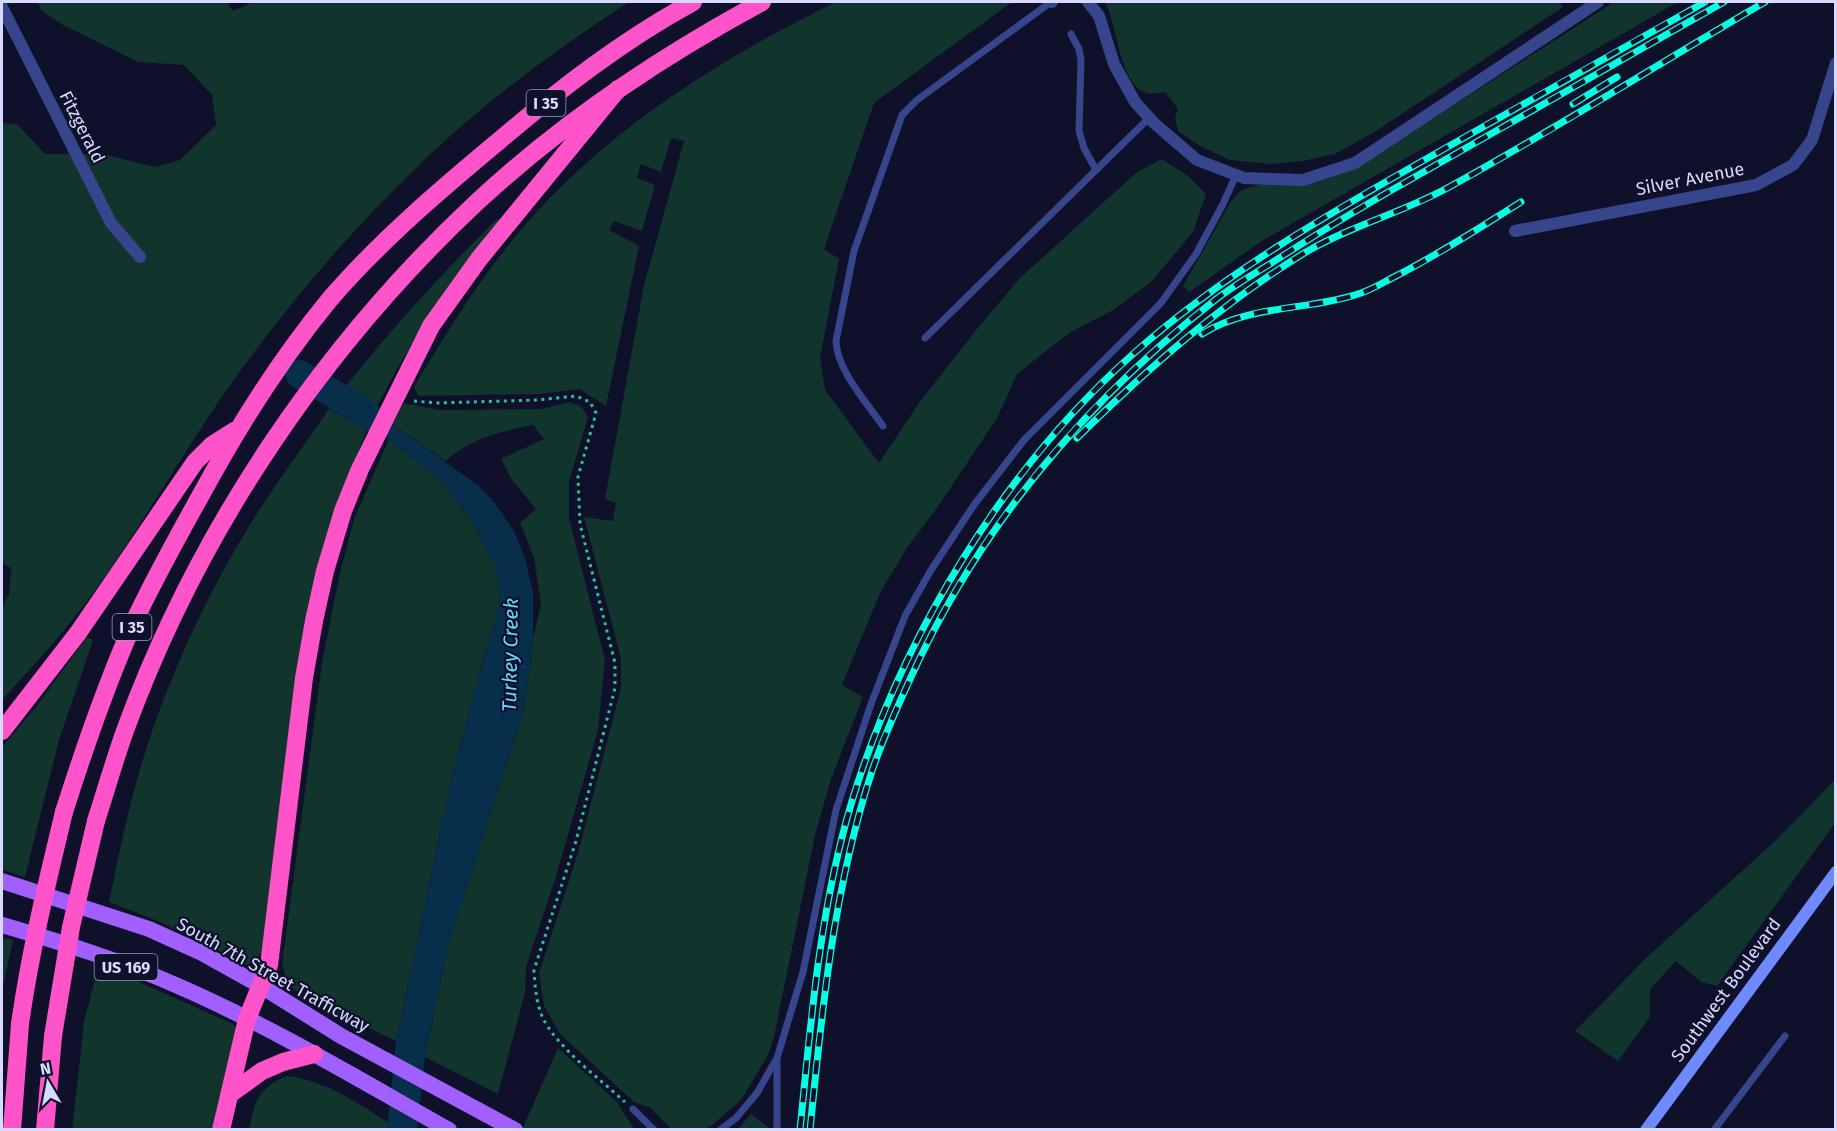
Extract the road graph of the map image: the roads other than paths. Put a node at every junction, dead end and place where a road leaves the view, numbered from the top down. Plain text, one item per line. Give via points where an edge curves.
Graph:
1 (693, 2) edge
2 (762, 2) edge
3 (1052, 2) edge
4 (1088, 2) edge
5 (1598, 2) edge
6 (2, 7) edge
7 (1071, 34) dead end
8 (1836, 63) edge
9 (618, 89) junction
10 (1149, 118) junction
11 (1096, 170) junction
12 (1236, 175) junction
13 (1515, 231) dead end
14 (140, 257) dead end
15 (925, 338) dead end
16 (883, 426) dead end
17 (218, 448) junction
18 (2, 731) edge
19 (1836, 872) edge
20 (2, 881) edge
21 (2, 925) edge
22 (261, 986) junction
23 (248, 1019) junction
24 (1785, 1036) dead end
25 (320, 1058) junction
26 (777, 1058) junction
27 (230, 1094) junction
28 (633, 1109) road end
29 (1646, 1129) edge
30 (12, 1130) edge
31 (45, 1130) edge
32 (221, 1130) edge
33 (449, 1130) edge
34 (515, 1130) edge
35 (654, 1130) edge
36 (720, 1130) edge
37 (777, 1130) edge
38 (1713, 1130) edge

1 - 17 highway, I 35 via 613,51 548,101 374,252 331,299 269,379 236,430
2 - 9 highway, I 35 via 706,31
3 - 16 lane via 902,115 854,251 836,341 843,368
4 - 10 street via 1099,16 1114,64
5 - 12 street via 1355,163 1303,180
6 - 14 street, Fitzgerald via 111,223
7 - 11 lane via 1081,60 1079,131
8 - 13 street, Silver Avenue via 1812,140 1793,165 1756,185
9 - 22 highway via 486,251 431,327 343,511 314,621 304,678 269,965
9 - 31 highway, I 35, bridge via 479,200 376,308 283,428 205,556 126,728 96,821 70,927 53,1036
10 - 11 lane
10 - 12 street via 1197,160
11 - 15 lane
12 - 26 lane via 1196,254 1161,303 1024,440 974,505 905,616 836,810 803,972
17 - 18 highway via 195,462 78,633
17 - 30 highway, I 35, bridge via 134,624 87,739 64,812 28,970
19 - 29 main road, Southwest Boulevard
20 - 22 main road, South 7th Street Trafficway / US 169 via 149,929
21 - 23 main road, US 169 via 177,985
22 - 23 highway
22 - 34 main road, South 7th Street Trafficway / US 169 via 341,1036
23 - 25 main road, US 169
23 - 27 highway
24 - 38 lane
25 - 27 highway via 283,1062 262,1071
25 - 33 main road, US 169
26 - 36 lane via 756,1093 736,1118
26 - 37 lane
27 - 32 highway
28 - 35 lane

